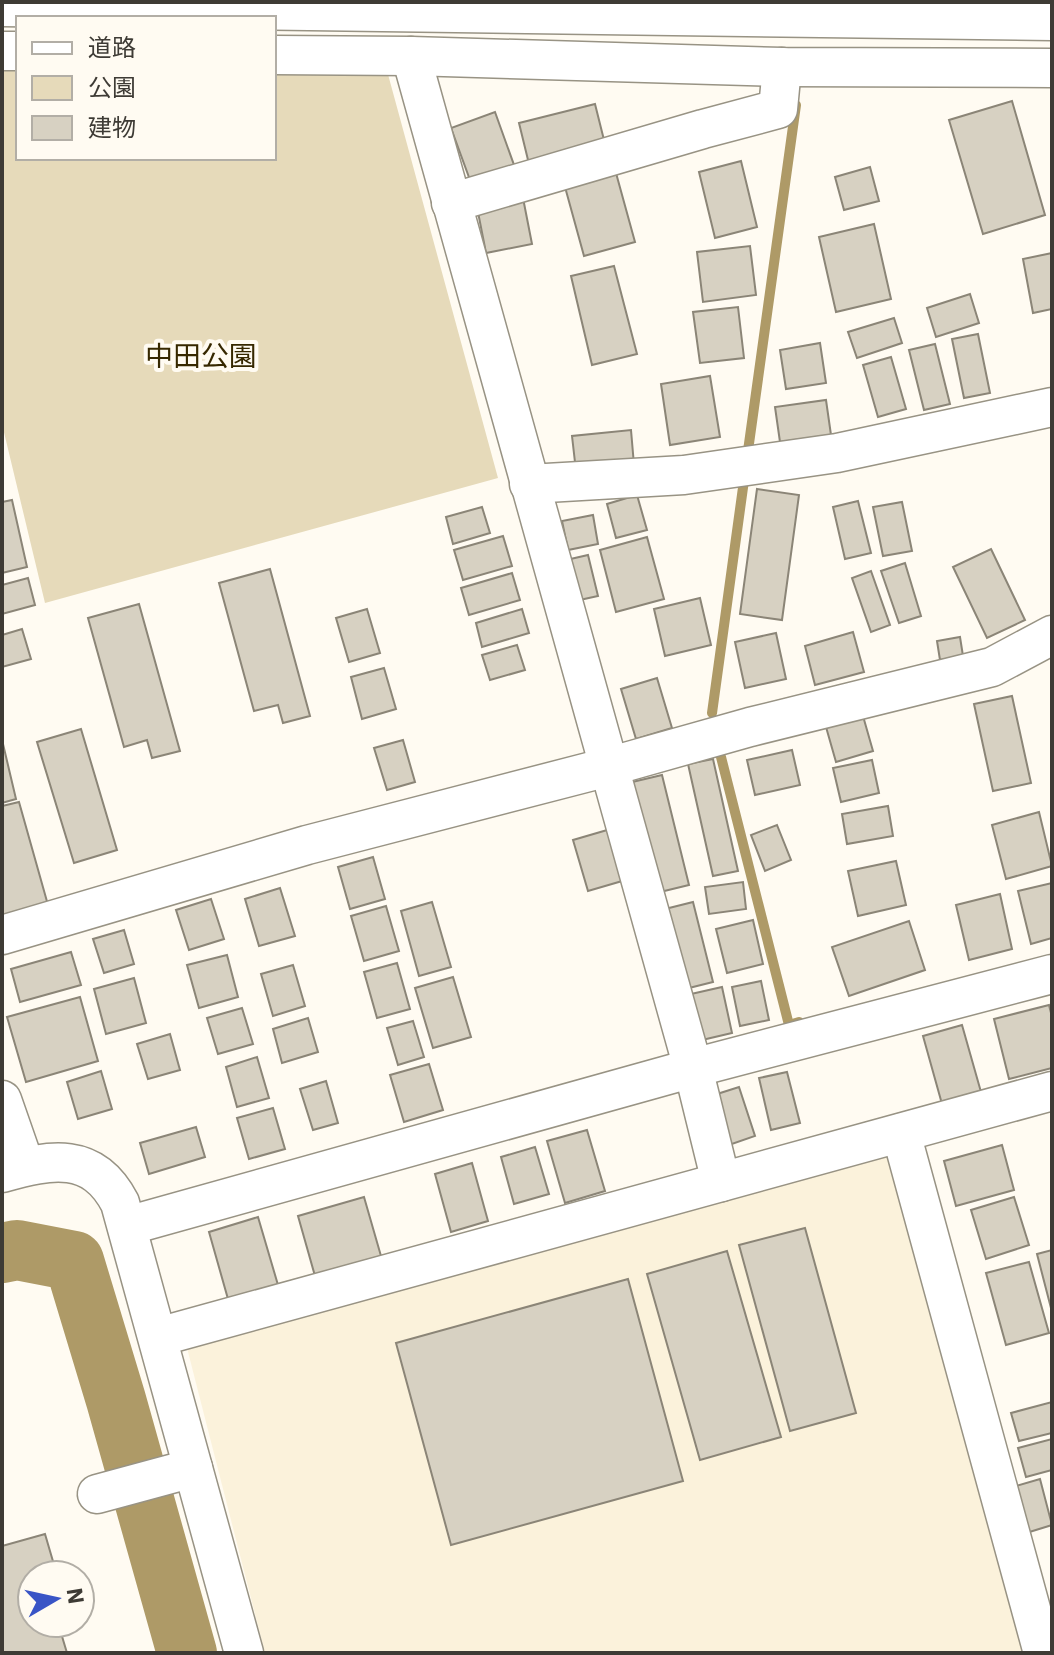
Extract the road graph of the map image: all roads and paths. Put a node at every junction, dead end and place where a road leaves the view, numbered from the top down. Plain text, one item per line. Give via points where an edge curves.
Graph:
1 (2, 7) edge
2 (430, 8) edge
3 (1034, 15) edge
4 (276, 55) edge
5 (411, 56) junction
6 (782, 67) junction
7 (1049, 79) edge
8 (451, 203) junction
9 (1052, 407) edge
10 (529, 484) junction
11 (1052, 635) edge
12 (608, 767) junction
13 (2, 935) edge
14 (1052, 974) edge
15 (693, 1068) junction
16 (1052, 1091) edge
17 (2, 1100) edge
18 (901, 1133) junction
19 (13, 1170) edge
20 (721, 1182) junction
21 (127, 1226) junction
22 (158, 1337) junction
23 (184, 1470) junction
24 (97, 1494) dead end
25 (244, 1653) edge
26 (1043, 1653) edge

1 - 2 street
2 - 3 street
3 - 7 street
4 - 5 street
5 - 6 street
5 - 8 street
6 - 7 street
6 - 8 street via 778,109
8 - 10 street
9 - 10 street via 837,453 684,475
10 - 12 street
11 - 12 street via 992,667
12 - 13 street via 307,845
12 - 15 street
14 - 15 street
15 - 20 street
15 - 21 street
16 - 18 street
17 - 19 street
18 - 20 street
18 - 26 street
19 - 21 street via 60,1163 97,1173 113,1190
20 - 22 street
21 - 22 street
22 - 23 street
23 - 24 street
23 - 25 street

